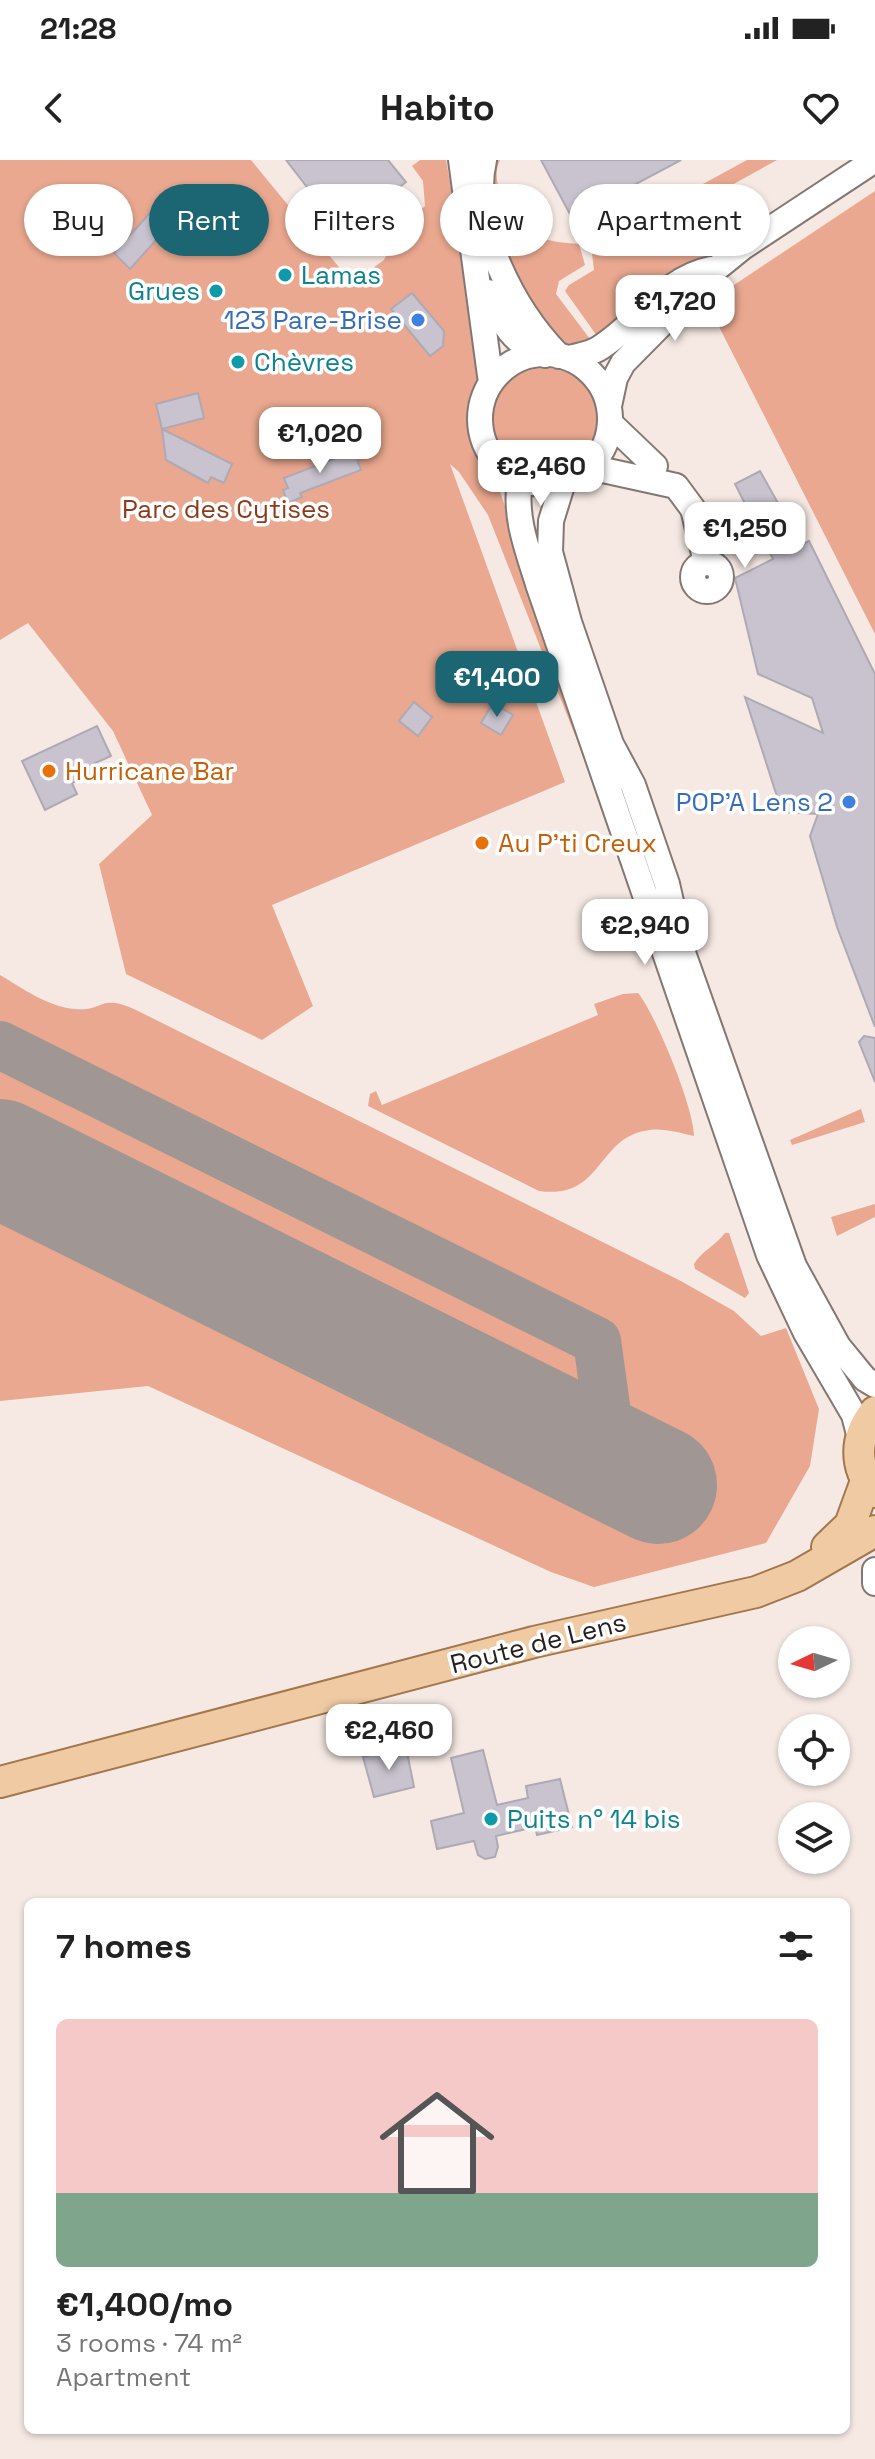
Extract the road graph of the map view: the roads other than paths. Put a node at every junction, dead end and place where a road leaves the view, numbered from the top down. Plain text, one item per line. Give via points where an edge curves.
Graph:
1 (461, 160) edge
2 (484, 160) edge
3 (875, 160) edge
4 (477, 268) junction
5 (717, 268) junction
6 (557, 356) junction
7 (491, 383) junction
8 (610, 415) junction
9 (655, 466) dead end
10 (572, 478) junction
11 (520, 480) junction
12 (706, 562) dead end
13 (875, 1385) edge
14 (868, 1425) edge
15 (870, 1486) edge
16 (875, 1531) edge
17 (875, 1570) edge
18 (797, 1576) junction
19 (875, 1583) edge
20 (0, 1782) edge

1 - 4 street
2 - 6 street via 482,187 494,256 538,335
3 - 5 street
4 - 6 street via 516,342
4 - 7 street
5 - 6 street via 674,284 601,347
5 - 8 street via 623,363 615,378
6 - 7 street via 524,358
6 - 8 street via 592,373
7 - 11 street via 480,421 484,440 493,458
8 - 9 street
8 - 10 street via 601,452
10 - 11 street via 536,484
10 - 12 street via 603,470 676,486 693,509
10 - 13 street via 551,521 550,552 578,650 611,744 633,785 667,884 682,950 794,1266 838,1346
11 - 14 street via 516,503 538,584 769,1255 806,1333 854,1415
14 - 15 main road via 858,1453
15 - 18 main road, Route de Lens via 850,1525
16 - 18 main road, Route de Lens
17 - 19 street
18 - 20 main road, Route de Lens via 756,1592 534,1642

